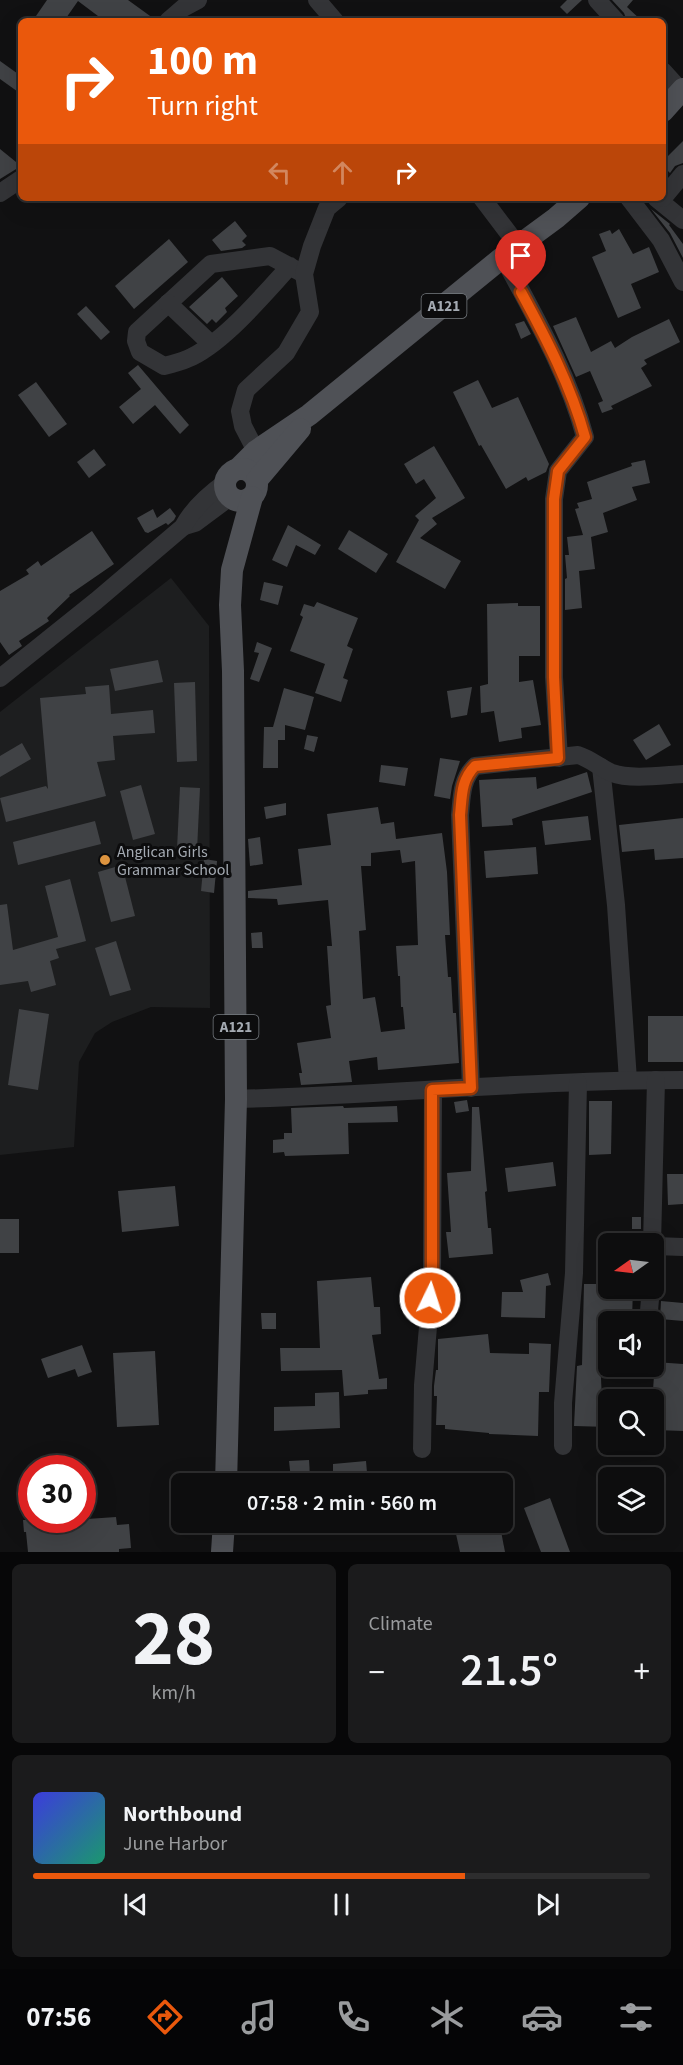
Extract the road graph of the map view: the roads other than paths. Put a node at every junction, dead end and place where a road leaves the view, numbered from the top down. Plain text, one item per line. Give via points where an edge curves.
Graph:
1 (198, 0) edge
2 (317, 0) edge
3 (597, 0) edge
4 (171, 18) edge
5 (333, 18) edge
6 (613, 18) edge
7 (666, 77) edge
8 (677, 101) edge
9 (683, 174) edge
10 (18, 181) edge
11 (0, 192) edge
12 (666, 192) edge
13 (335, 201) edge
14 (484, 201) edge
15 (575, 201) edge
16 (631, 201) edge
17 (662, 201) edge
18 (683, 220) edge
19 (511, 252) junction
20 (297, 270) junction
21 (683, 282) edge
22 (168, 303) junction
23 (211, 344) junction
24 (309, 415) junction
25 (256, 451) junction
26 (240, 487) junction
27 (0, 678) edge
28 (558, 758) junction
29 (602, 767) junction
30 (683, 774) edge
31 (628, 1080) junction
32 (656, 1080) junction
33 (683, 1080) edge
34 (578, 1083) junction
35 (471, 1088) junction
36 (432, 1090) junction
37 (236, 1099) junction
38 (653, 1233) edge
39 (664, 1246) edge
40 (683, 1247) edge
41 (563, 1446) dead end
42 (422, 1449) dead end
43 (226, 1473) edge
44 (223, 1533) edge
45 (222, 1552) edge

1 - 4 street
2 - 5 street
3 - 6 street
7 - 8 street
9 - 12 street
10 - 11 street
13 - 20 street via 327,208 312,246
14 - 19 street
15 - 19 main road, A121
16 - 21 street via 661,240
17 - 18 street
19 - 24 main road, A121
19 - 28 street via 579,413 585,437 558,471 554,499
20 - 22 street via 270,256 211,264
20 - 23 street
20 - 25 street via 310,312 286,353 246,390 240,411
22 - 23 street
22 - 23 street via 137,332 140,352 164,366 188,359
24 - 25 main road, A121
24 - 26 main road, A121 via 293,439
25 - 26 main road, A121
26 - 27 street via 210,494 188,516 183,527
26 - 37 main road, A121 via 230,540
28 - 29 street via 578,755
28 - 35 street via 475,766 462,785
29 - 30 street via 625,776
29 - 31 street
31 - 32 street
31 - 34 street
32 - 33 street
32 - 38 street
34 - 35 street
34 - 41 street via 574,1273
35 - 36 street
36 - 37 street
36 - 42 street via 432,1280
37 - 43 main road, A121
39 - 40 street
44 - 45 main road

